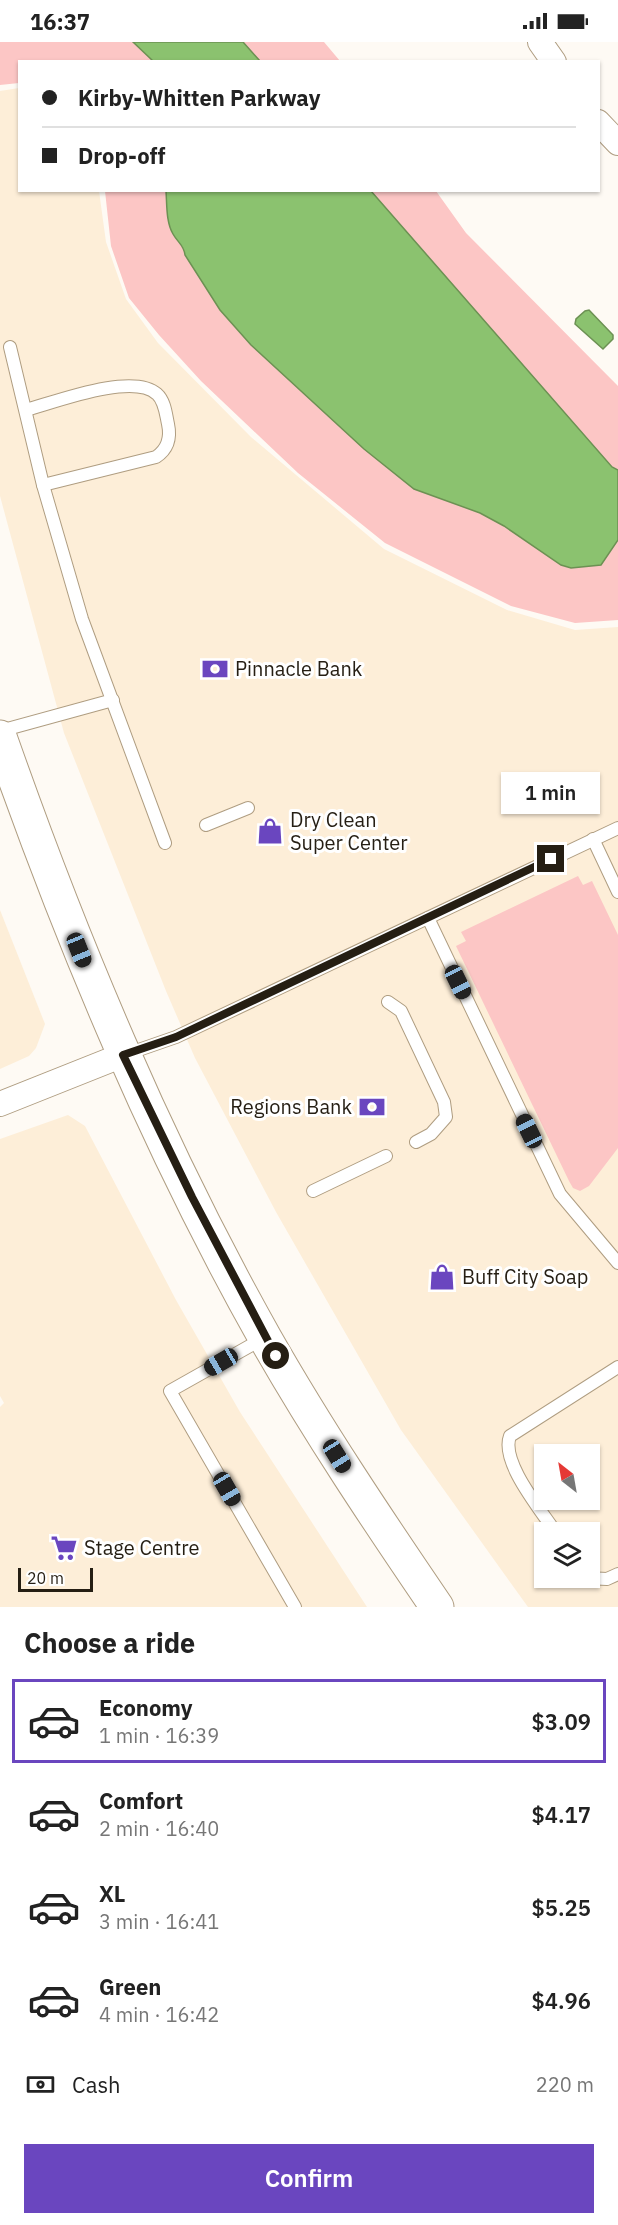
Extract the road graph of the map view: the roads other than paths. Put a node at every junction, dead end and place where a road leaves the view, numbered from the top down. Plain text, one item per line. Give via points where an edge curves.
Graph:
1 (540, 42) edge
2 (553, 60) edge
3 (600, 124) edge
4 (618, 143) edge
5 (10, 347) dead end
6 (26, 410) junction
7 (43, 485) junction
8 (113, 700) junction
9 (0, 731) edge
10 (0, 737) edge
11 (248, 808) dead end
12 (206, 825) dead end
13 (618, 828) edge
14 (593, 839) junction
15 (165, 843) dead end
16 (618, 892) edge
17 (428, 918) junction
18 (388, 1002) dead end
19 (123, 1055) junction
20 (0, 1104) edge
21 (416, 1142) dead end
22 (387, 1156) dead end
23 (313, 1191) dead end
24 (618, 1263) edge
25 (265, 1338) junction
26 (618, 1367) edge
27 (549, 1522) edge
28 (618, 1574) edge
29 (600, 1579) edge
30 (435, 1606) edge
31 (295, 1607) edge

1 - 2 street
3 - 4 street
5 - 6 lane
6 - 7 lane
6 - 7 lane via 110,388 140,386 158,394 165,407 169,441 164,452
7 - 8 lane via 82,619
8 - 9 lane
8 - 15 lane
10 - 19 main road via 49,876
11 - 12 lane
13 - 14 lane
14 - 16 lane
14 - 17 lane
17 - 19 lane via 176,1037
17 - 24 lane via 560,1194
18 - 21 lane via 401,1011 444,1102 446,1117
19 - 20 street
19 - 25 main road
22 - 23 lane
25 - 30 main road
25 - 31 lane via 170,1391
26 - 27 lane via 510,1436 508,1453 516,1471
28 - 29 lane

